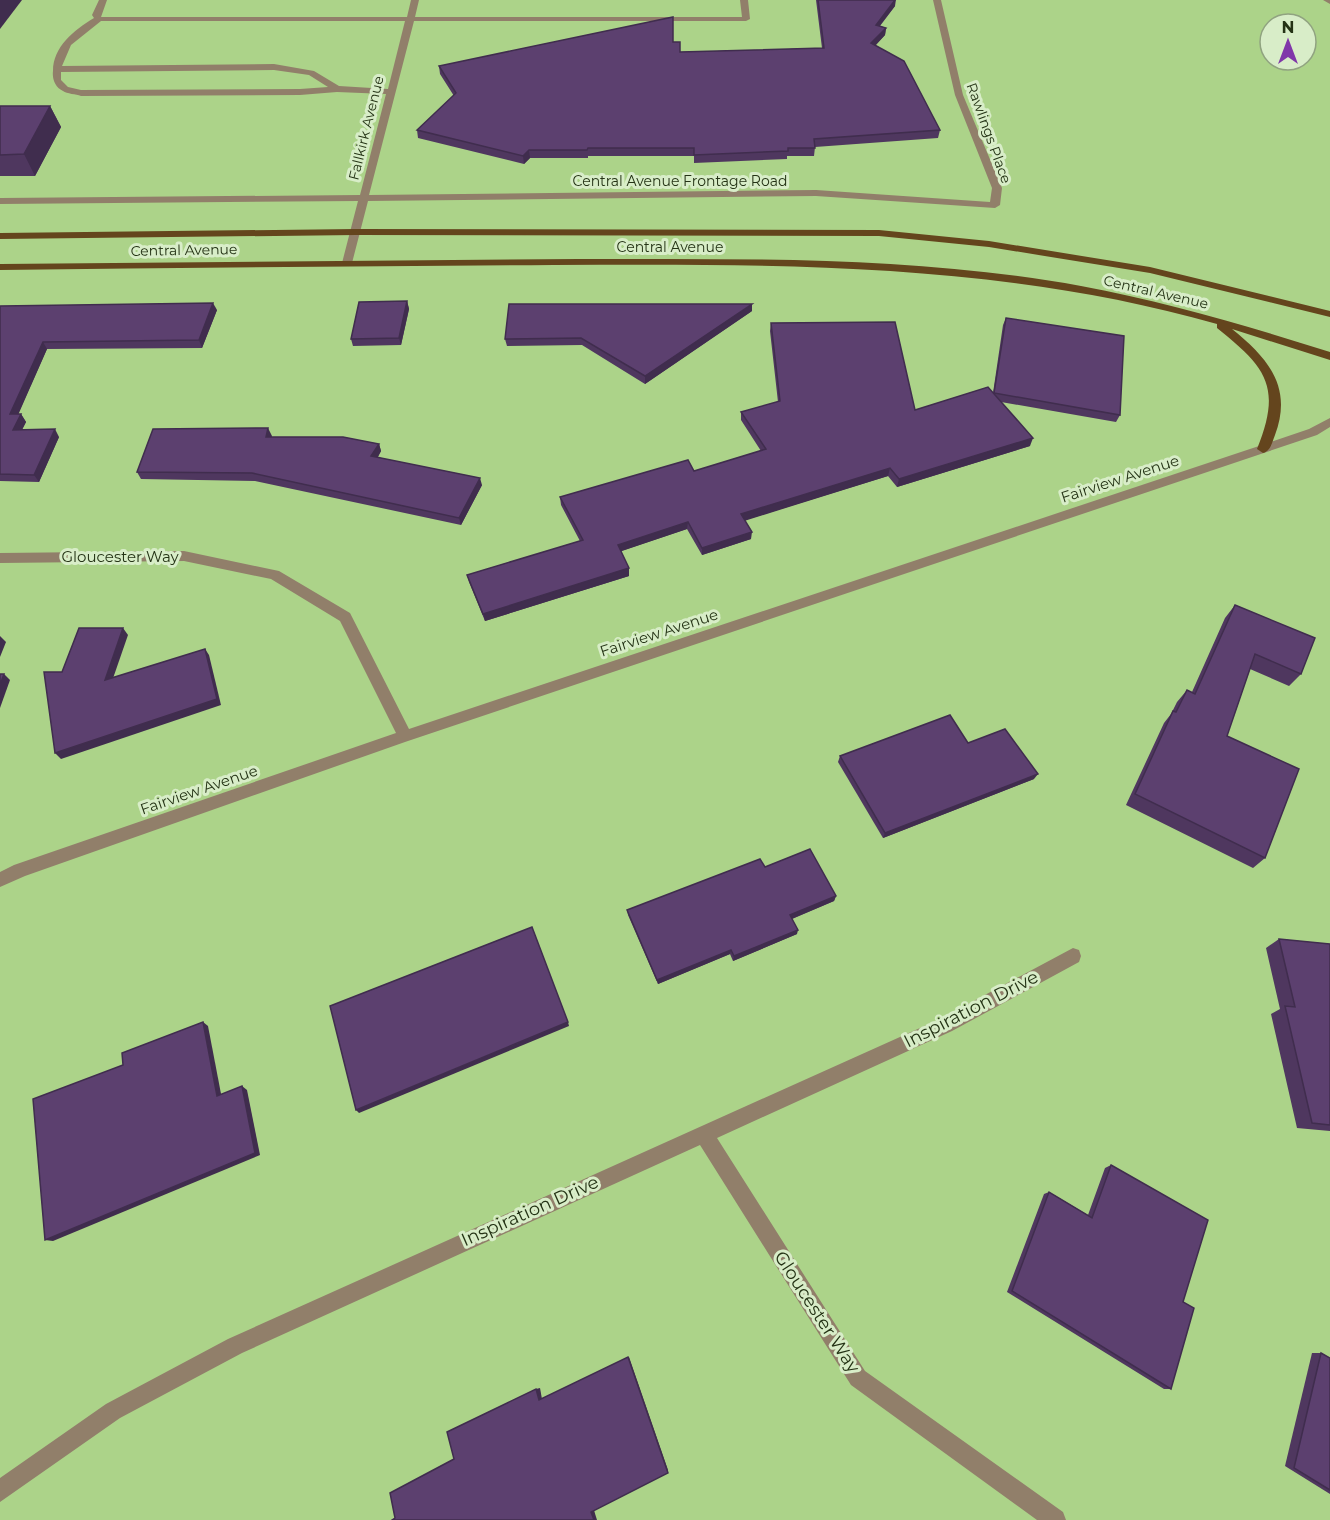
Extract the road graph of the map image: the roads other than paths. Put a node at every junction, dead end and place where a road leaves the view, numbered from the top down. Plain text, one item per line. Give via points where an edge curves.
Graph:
1 (103, 0) edge
2 (415, 0) edge
3 (744, 0) edge
4 (937, 0) edge
5 (99, 19) junction
6 (410, 19) junction
7 (56, 69) junction
8 (337, 89) junction
9 (390, 92) junction
10 (365, 198) junction
11 (0, 201) edge
12 (996, 205) joint
13 (356, 232) junction
14 (0, 236) edge
15 (347, 263) junction
16 (0, 267) edge
17 (1330, 314) edge
18 (1214, 321) junction
19 (1330, 356) edge
20 (1330, 422) edge
21 (1263, 449) junction
22 (0, 558) edge
23 (405, 736) junction
24 (0, 880) edge
25 (1073, 956) dead end
26 (703, 1133) junction
27 (0, 1491) edge
28 (1055, 1520) edge

1 - 5 street via 97,9
2 - 6 street, Fallkirk Avenue
3 - 6 street via 746,19
4 - 12 street, Rawlings Place via 959,95 997,188
5 - 6 street
5 - 7 street via 74,34
6 - 9 street, Fallkirk Avenue
7 - 8 street via 274,67 311,73
7 - 8 street via 57,80 65,89 81,93
8 - 9 street
9 - 10 street, Fallkirk Avenue
10 - 11 street, Central Avenue Frontage Road
10 - 12 street, Central Avenue Frontage Road via 816,193
10 - 13 street, Fallkirk Avenue
13 - 14 main road, Central Avenue
13 - 15 street, Fallkirk Avenue
13 - 17 main road, Central Avenue via 811,231 932,237 1150,270
15 - 16 main road, Central Avenue
15 - 18 main road, Central Avenue via 865,265 1054,286 1148,303
18 - 19 main road, Central Avenue
18 - 21 main road via 1238,339 1269,375 1276,408
20 - 21 street, Fairview Avenue
21 - 23 street, Fairview Avenue
22 - 23 street, Gloucester Way via 184,556 274,575 345,617
23 - 24 street, Fairview Avenue
25 - 26 street, Inspiration Drive via 946,1025
26 - 27 street, Inspiration Drive via 235,1346 113,1411
26 - 28 street, Gloucester Way via 858,1378

